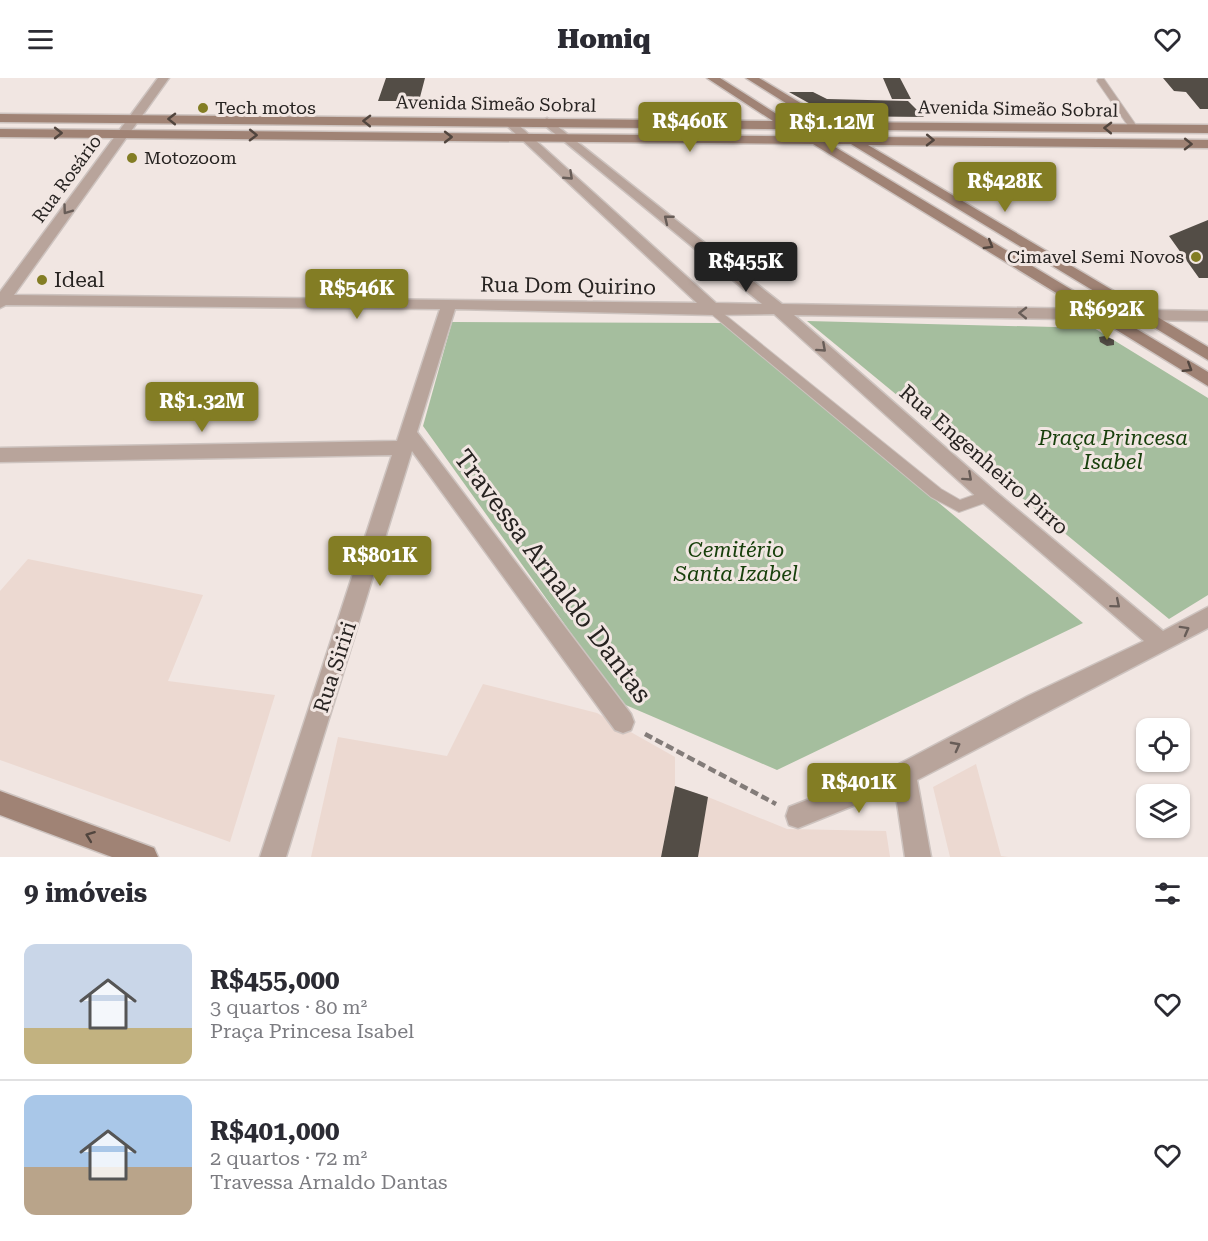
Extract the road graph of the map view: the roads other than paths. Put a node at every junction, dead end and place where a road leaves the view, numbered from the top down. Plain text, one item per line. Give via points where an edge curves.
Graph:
1 (164, 78) edge
2 (712, 78) edge
3 (751, 78) edge
4 (1101, 81) dead end
5 (0, 118) edge
6 (133, 119) junction
7 (509, 122) junction
8 (547, 122) junction
9 (788, 125) junction
10 (829, 125) junction
11 (1134, 128) junction
12 (1208, 129) edge
13 (0, 133) edge
14 (122, 134) junction
15 (525, 137) junction
16 (567, 137) junction
17 (814, 139) junction
18 (850, 139) junction
19 (1208, 144) edge
20 (1, 301) edge
21 (449, 304) junction
22 (778, 309) junction
23 (714, 310) junction
24 (1103, 315) junction
25 (1143, 316) junction
26 (1208, 316) edge
27 (1208, 354) edge
28 (1208, 380) edge
29 (407, 441) junction
30 (0, 455) edge
31 (988, 496) junction
32 (1208, 618) edge
33 (1162, 643) junction
34 (623, 722) road end
35 (904, 774) junction
36 (0, 803) edge
37 (798, 816) road end
38 (145, 857) edge
39 (273, 857) edge
40 (918, 857) edge

1 - 6 street, Rua Rosário
2 - 9 main road
3 - 10 main road
4 - 11 lane
5 - 6 main road, Avenida Simeão Sobral
7 -> 6 main road, Avenida Simeão Sobral
6 - 14 street, Rua Rosário
7 - 8 main road, Avenida Simeão Sobral
7 - 15 street
8 - 9 main road, Avenida Simeão Sobral
8 - 16 street
9 - 10 main road, Avenida Simeão Sobral
9 - 17 main road
11 -> 10 main road, Avenida Simeão Sobral
10 - 18 main road
11 - 12 main road, Avenida Simeão Sobral
13 -> 14 main road, Avenida Simeão Sobral
14 -> 15 main road, Avenida Simeão Sobral
14 -> 20 street, Rua Rosário
15 - 16 main road, Avenida Simeão Sobral
15 -> 23 street
16 - 17 main road, Avenida Simeão Sobral
22 -> 16 street
17 - 18 main road, Avenida Simeão Sobral
17 -> 24 main road
18 -> 19 main road, Avenida Simeão Sobral
18 - 25 main road
20 - 21 street, Rua Dom Quirino
21 - 23 street, Rua Dom Quirino
21 - 29 street, Rua Siriri
22 - 23 street, Rua Dom Quirino
24 -> 22 street, Rua Dom Quirino
22 -> 31 street, Rua Engenheiro Pirro
23 - 31 lane via 936,493 959,506
24 - 25 street, Rua Dom Quirino
24 -> 28 main road
25 - 26 street, Rua Dom Quirino
25 - 27 main road
29 - 30 street
29 - 34 street, Travessa Arnaldo Dantas
29 - 39 street, Rua Siriri
31 -> 33 street, Rua Engenheiro Pirro
33 -> 32 street
35 -> 33 street
35 - 37 street
35 - 40 street
38 -> 36 main road

